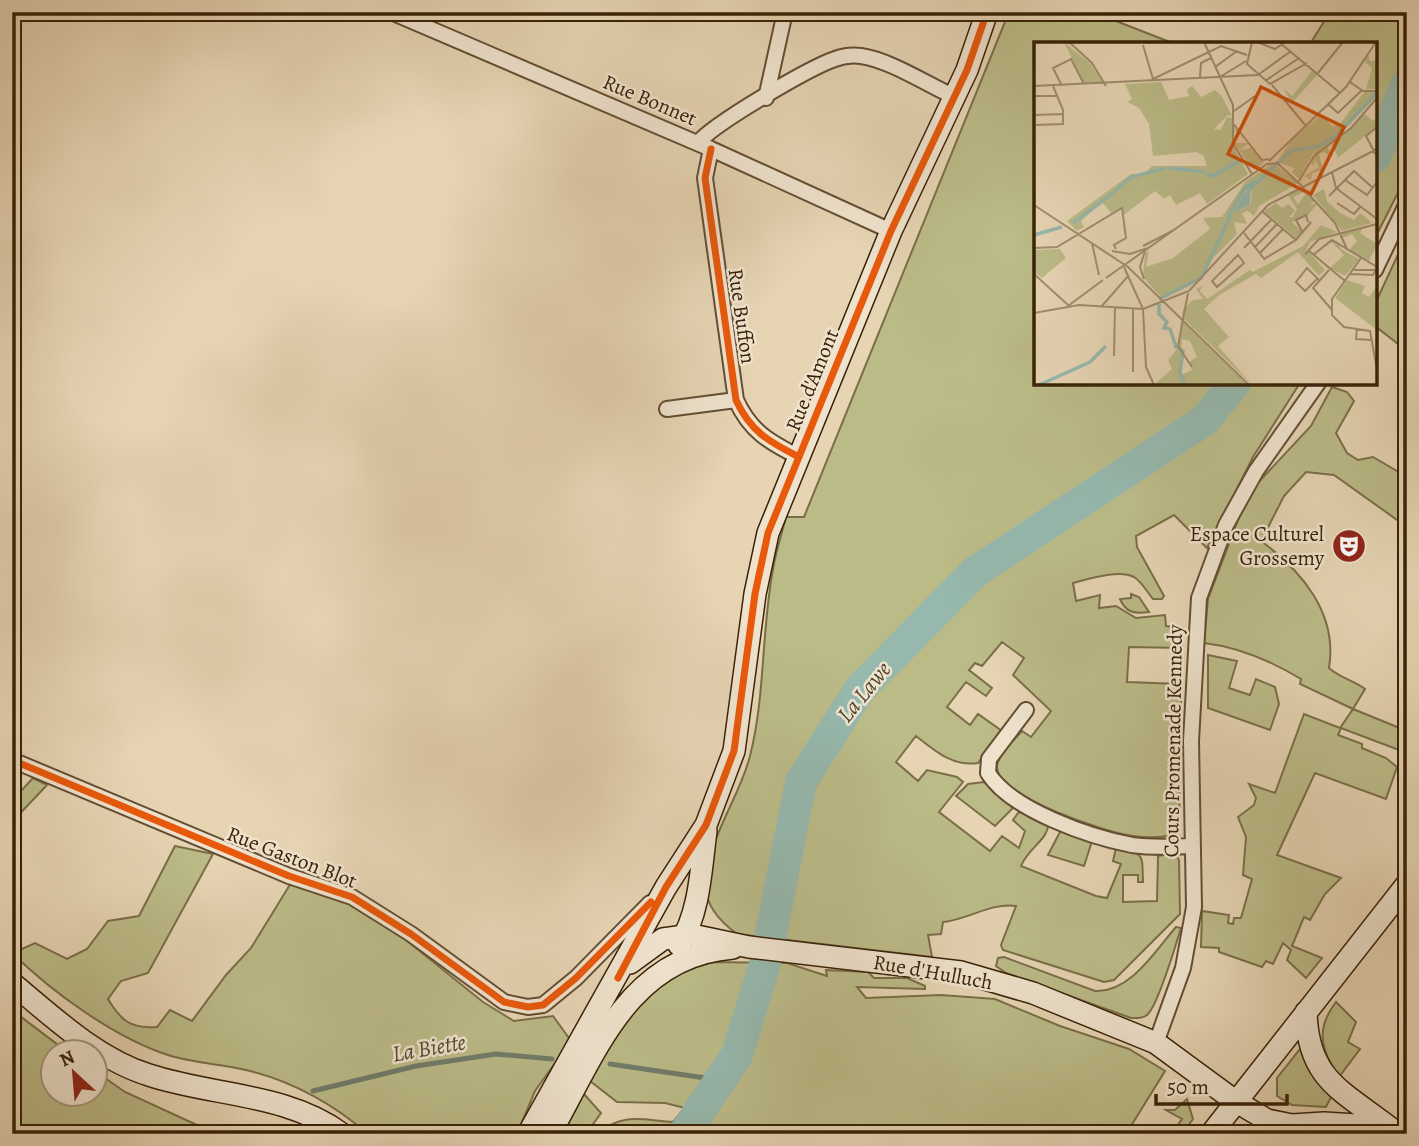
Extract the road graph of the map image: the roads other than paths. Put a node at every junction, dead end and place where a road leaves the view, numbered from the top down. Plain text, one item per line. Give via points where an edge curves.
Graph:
1 (391, 12) edge
2 (785, 12) edge
3 (987, 12) edge
4 (766, 97) junction
5 (955, 97) junction
6 (704, 146) junction
7 (1407, 203) edge
8 (891, 231) junction
9 (1377, 266) edge
10 (1317, 385) edge
11 (736, 400) junction
12 (667, 409) dead end
13 (799, 457) junction
14 (1026, 710) dead end
15 (12, 760) edge
16 (706, 825) junction
17 (1192, 846) junction
18 (1407, 884) edge
19 (666, 887) junction
20 (698, 891) junction
21 (682, 943) junction
22 (740, 945) junction
23 (618, 978) junction
24 (12, 983) edge
25 (1306, 1012) junction
26 (1156, 1043) junction
27 (1327, 1080) junction
28 (1235, 1101) junction
29 (1324, 1123) junction
30 (1395, 1131) edge
31 (342, 1134) edge
32 (528, 1134) edge
33 (550, 1134) edge
34 (1211, 1134) edge

1 - 6 street, Rue Bonnet
2 - 4 street
3 - 5 street, Rue d'Amont
4 - 5 street via 835,59 861,56
4 - 6 street via 706,133
5 - 8 street, Rue d'Amont
6 - 8 street, Rue Bonnet
6 - 11 street, Rue Buffon
7 - 9 street
8 - 13 street, Rue d'Amont
10 - 17 street, Cours Promenade Kennedy via 1255,471 1226,525 1199,598 1191,741
11 - 12 street
11 - 13 street, Rue Buffon via 750,427 761,437
13 - 16 street, Rue d'Amont via 760,564 734,751
14 - 17 street via 989,759 988,772 999,787 1057,821 1093,835 1132,845
15 - 19 street, Rue Gaston Blot via 289,876 352,897 504,1002 528,1007 543,1004 576,978
16 - 19 street, Rue d'Amont
16 - 20 street
17 - 26 street, Cours Promenade Kennedy via 1190,937 1174,999
18 - 25 street
19 - 21 street via 665,912
19 - 23 street, Rue d'Amont
20 - 21 street
20 - 22 street via 715,932
21 - 22 street, Rue d'Hulluch
21 - 23 street via 663,939 636,956
21 - 33 street via 621,993 608,1028
22 - 26 street, Rue d'Hulluch via 961,972 1032,993
23 - 32 street
24 - 31 street via 96,1048 136,1070 297,1110
25 - 27 street via 1308,1041
25 - 28 street
26 - 28 street, Rue d'Hulluch
27 - 29 street via 1339,1103
27 - 30 street
28 - 29 street, Rue d'Hulluch via 1279,1124
28 - 34 street
29 - 30 street, Rue d'Hulluch

